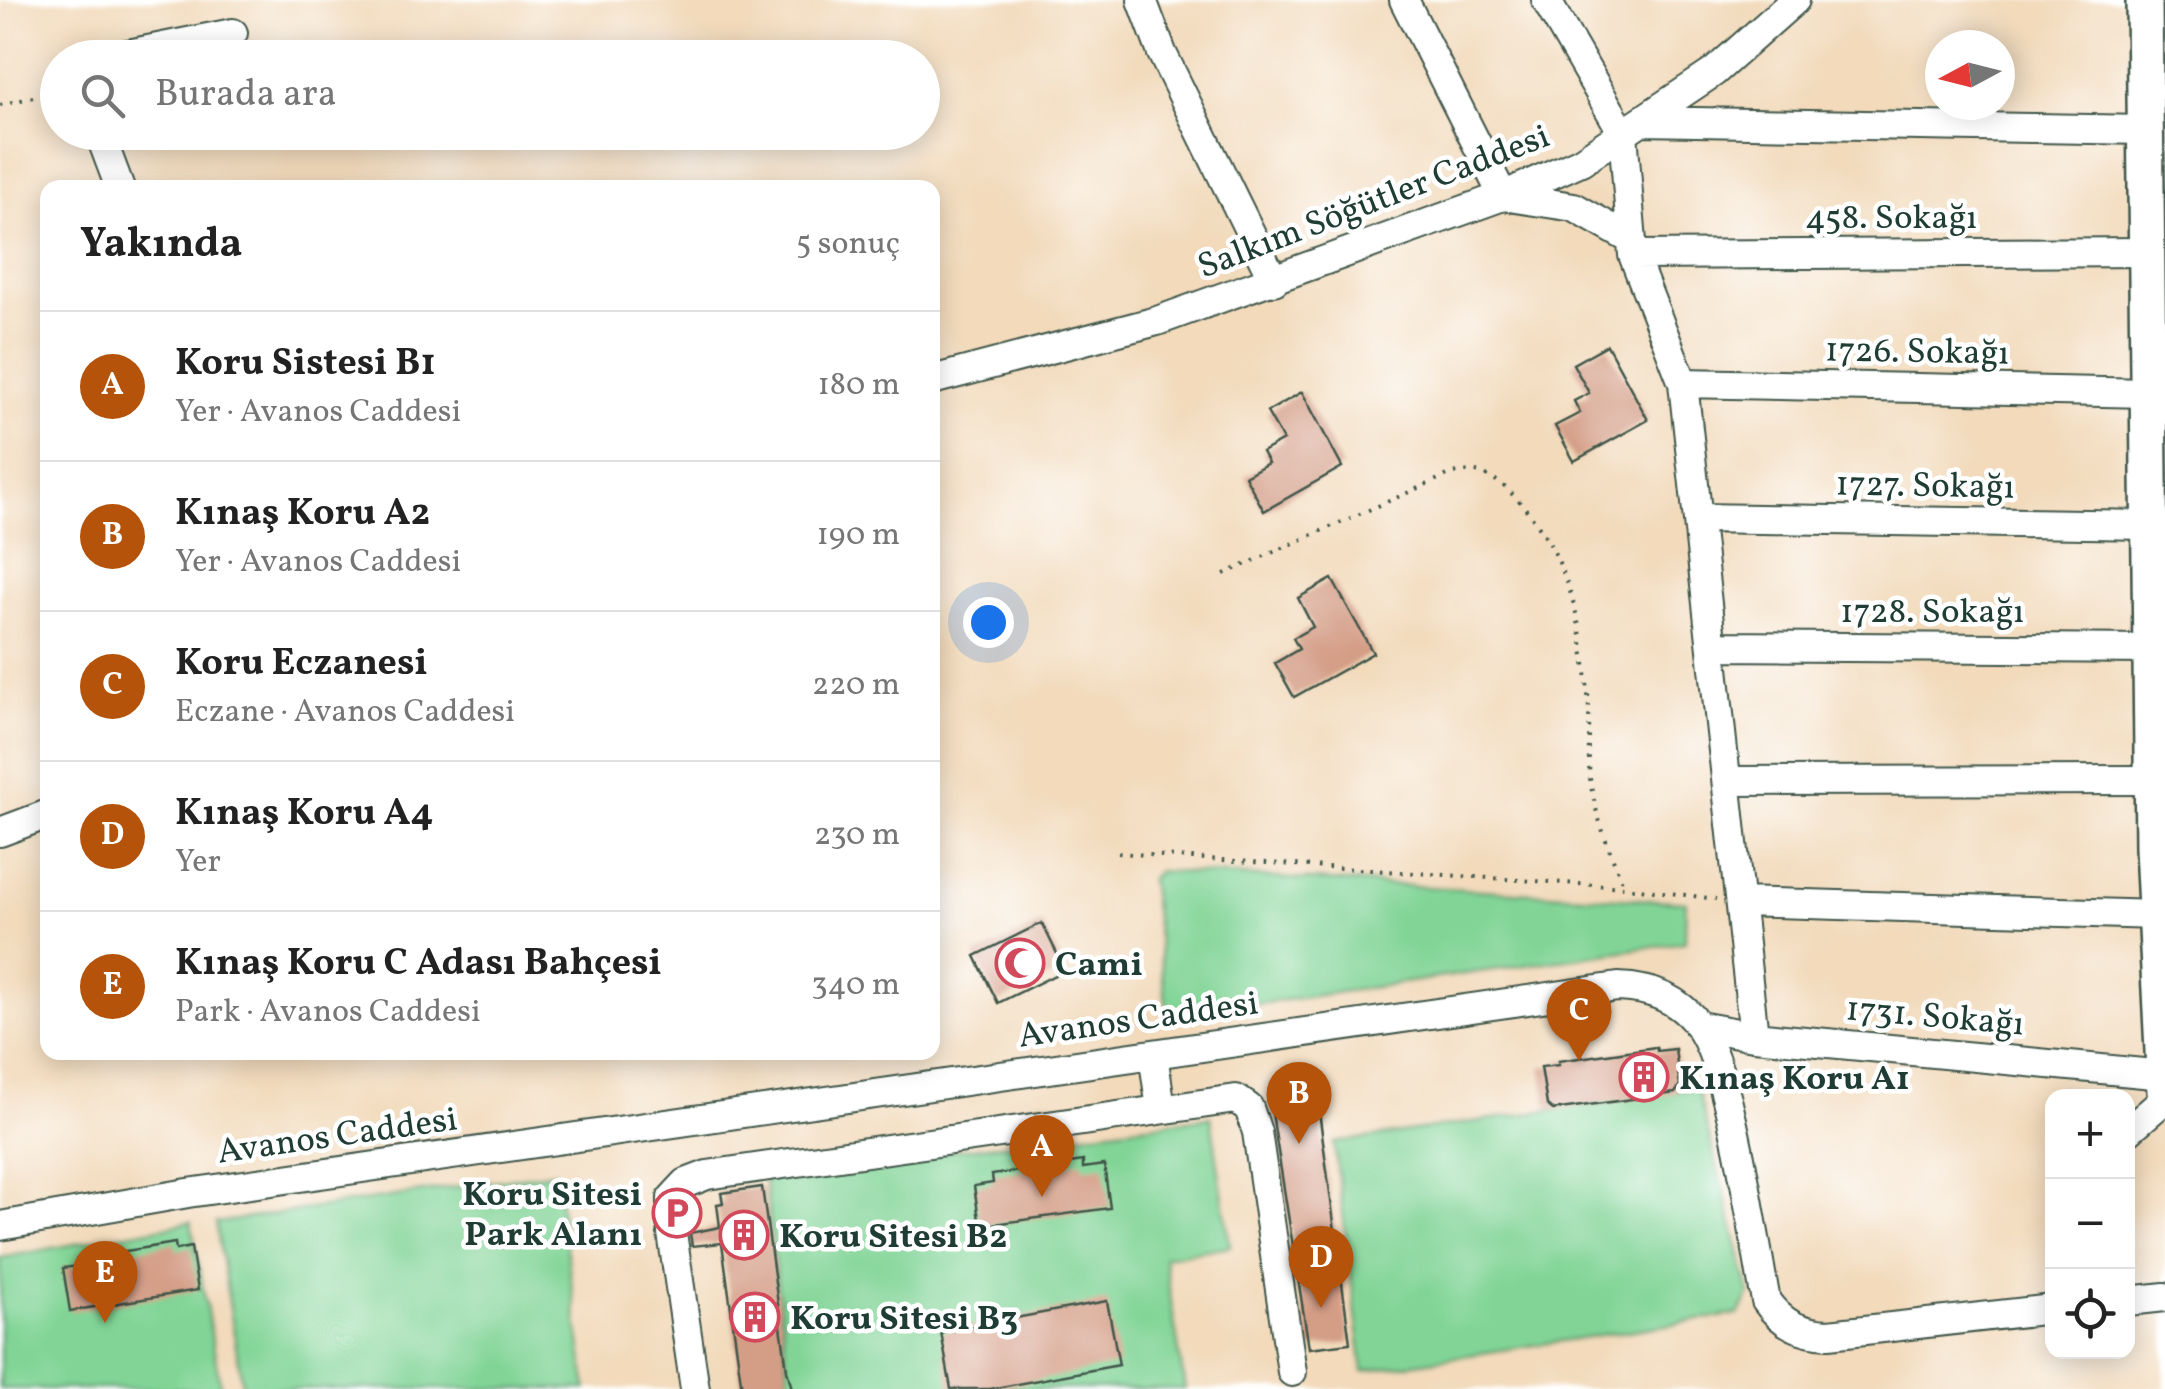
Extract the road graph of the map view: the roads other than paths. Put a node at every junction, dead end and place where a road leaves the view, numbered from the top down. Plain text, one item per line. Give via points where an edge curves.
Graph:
1 (1142, 0) edge
2 (1404, 0) edge
3 (1546, 0) edge
4 (1795, 0) edge
5 (2144, 0) edge
6 (234, 32) dead end
7 (195, 40) edge
8 (1632, 127) junction
9 (2146, 130) junction
10 (106, 150) edge
11 (117, 180) edge
12 (1503, 196) junction
13 (1633, 247) junction
14 (2148, 252) junction
15 (1274, 281) junction
16 (940, 378) edge
17 (1683, 383) junction
18 (2149, 392) junction
19 (1698, 518) junction
20 (2150, 525) junction
21 (1712, 646) junction
22 (2151, 649) junction
23 (2152, 780) junction
24 (1727, 781) junction
25 (40, 817) edge
26 (0, 832) edge
27 (1740, 902) junction
28 (2156, 915) junction
29 (1700, 1026) junction
30 (1754, 1036) junction
31 (1153, 1054) junction
32 (2164, 1075) edge
33 (2165, 1096) edge
34 (1161, 1109) junction
35 (2135, 1124) edge
36 (0, 1226) edge
37 (2165, 1297) edge
38 (2135, 1300) edge
39 (2045, 1311) edge
40 (1292, 1372) dead end
41 (695, 1389) edge

1 - 15 street
2 - 12 street
3 - 8 street
4 - 8 street, Salkım Söğütler Caddesi via 1714,72
5 - 9 main road
6 - 7 street
8 - 9 street
8 - 12 street, Salkım Söğütler Caddesi via 1582,161
8 - 13 street
9 - 14 main road
10 - 11 street
12 - 13 street via 1574,207
12 - 15 street, Salkım Söğütler Caddesi
13 - 14 street, 458. Sokağı
13 - 17 street
14 - 18 main road
15 - 16 street, Salkım Söğütler Caddesi via 1158,321
17 - 18 street, 1726. Sokağı
17 - 19 street
18 - 20 main road
19 - 20 street, 1727. Sokağı
19 - 21 street
20 - 22 main road
21 - 22 street, 1728. Sokağı
21 - 24 street
22 - 23 main road
23 - 24 street
23 - 28 main road
24 - 27 street
25 - 26 street
27 - 28 street
27 - 30 street
28 - 32 main road
29 - 30 street, 1731. Sokağı
29 - 31 street, Avanos Caddesi via 1665,997 1618,987
29 - 39 street via 1721,1078 1766,1301 1780,1318 1830,1334
30 - 32 street, 1731. Sokağı
31 - 34 street
31 - 36 street, Avanos Caddesi
32 - 33 main road
33 - 35 street
34 - 40 street via 1236,1098 1248,1108
34 - 41 street via 803,1159 686,1183 672,1198 672,1234
37 - 38 street

